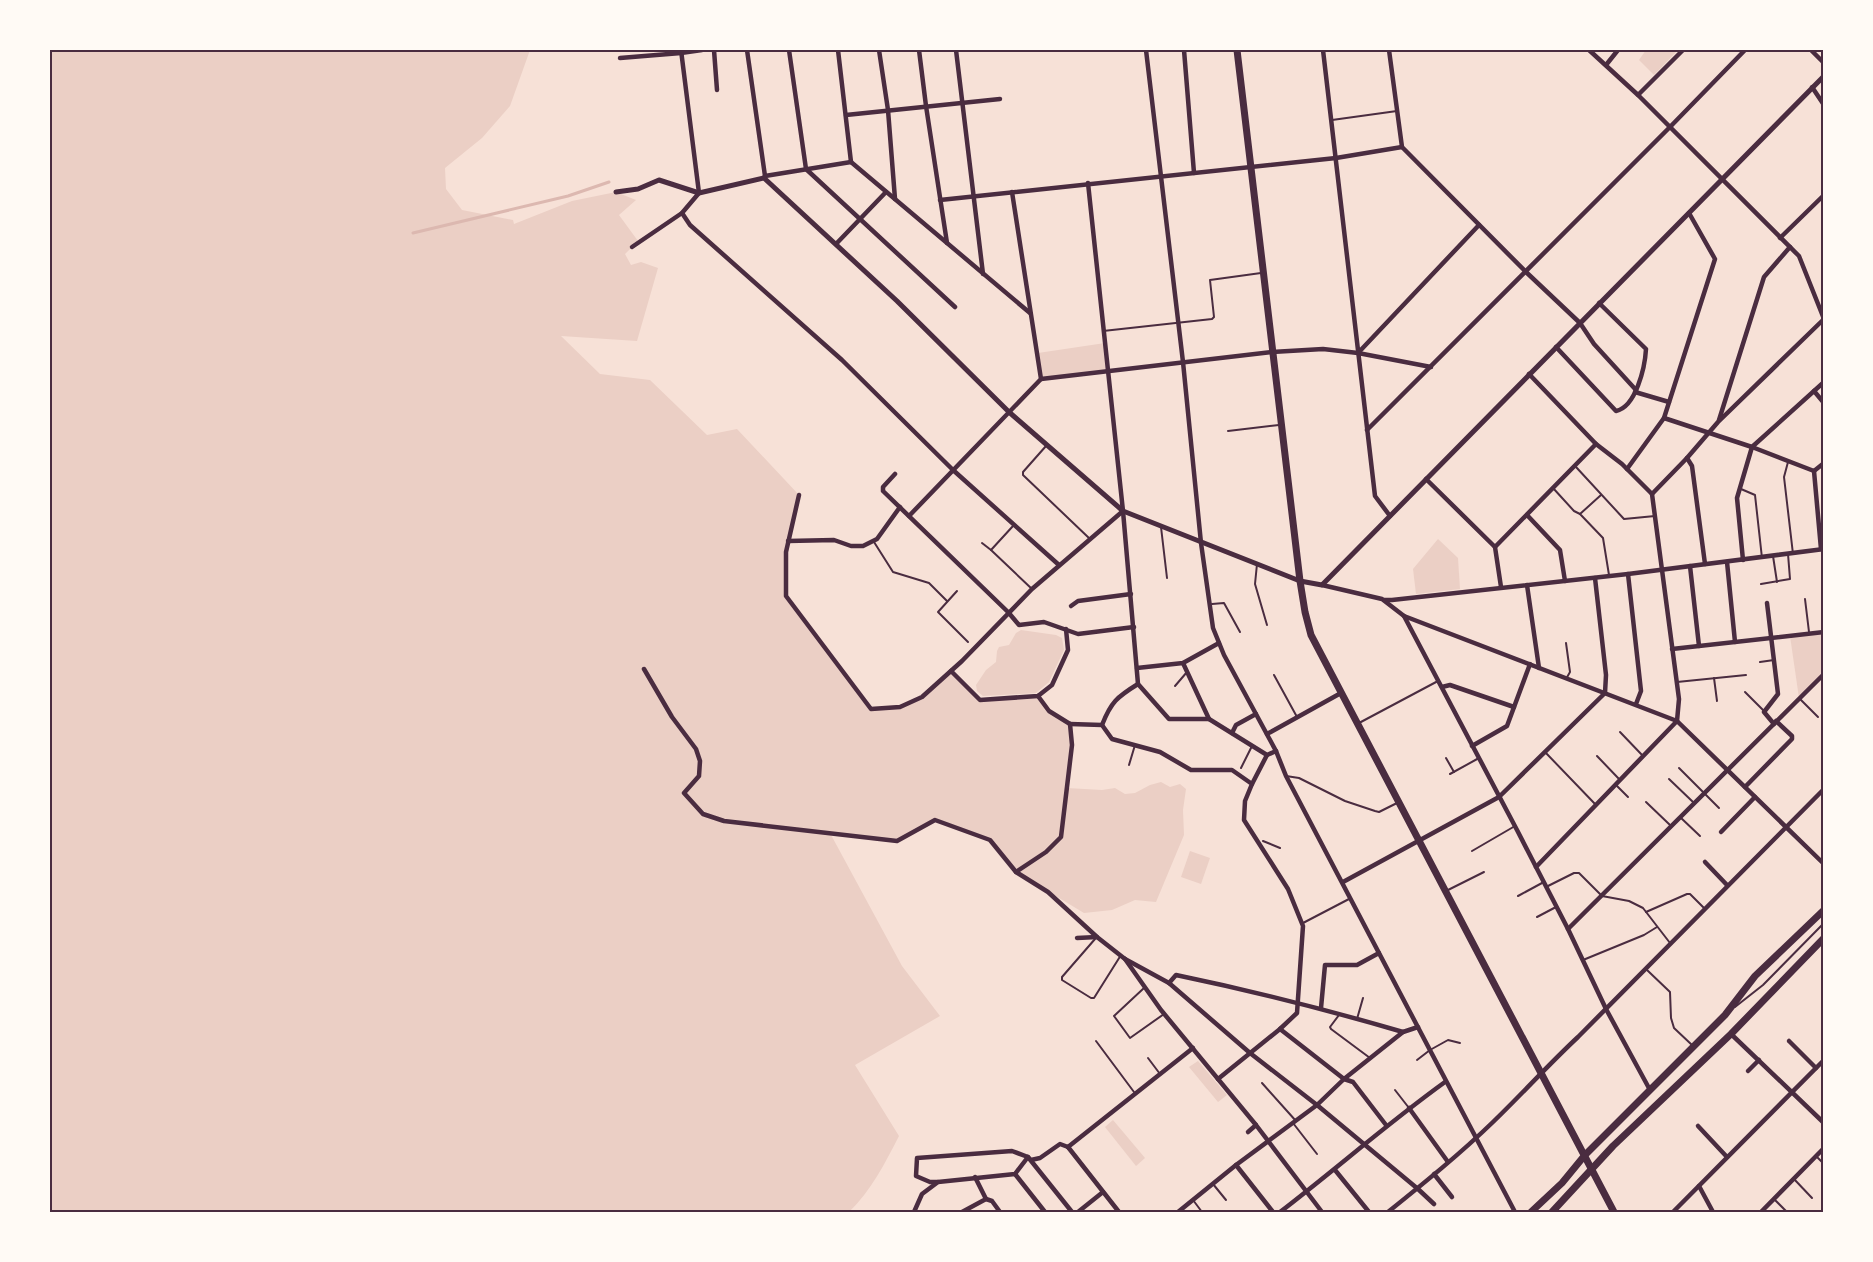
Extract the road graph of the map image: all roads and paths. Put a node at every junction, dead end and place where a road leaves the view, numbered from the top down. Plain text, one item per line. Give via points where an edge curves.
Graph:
1 (702, 50) edge
2 (714, 50) edge
3 (747, 50) edge
4 (789, 50) edge
5 (838, 50) edge
6 (879, 50) edge
7 (920, 50) edge
8 (956, 50) edge
9 (1146, 50) edge
10 (1184, 50) edge
11 (1237, 50) edge
12 (1323, 50) edge
13 (1389, 50) edge
14 (1589, 50) edge
15 (1618, 50) edge
16 (1683, 50) edge
17 (1745, 50) edge
18 (1811, 50) edge
19 (681, 51) edge
20 (637, 52) edge
21 (620, 58) dead end
22 (1824, 63) edge
23 (1606, 65) junction
24 (1824, 76) edge
25 (1812, 87) junction
26 (717, 90) dead end
27 (1638, 95) junction
28 (1000, 99) dead end
29 (964, 103) junction
30 (1824, 105) edge
31 (926, 106) junction
32 (888, 110) junction
33 (1397, 111) junction
34 (846, 115) junction
35 (1332, 120) junction
36 (1670, 128) junction
37 (1402, 147) junction
38 (1336, 158) junction
39 (851, 162) junction
40 (1250, 167) junction
41 (806, 169) junction
42 (1194, 172) junction
43 (1161, 176) junction
44 (764, 177) junction
45 (1722, 179) junction
46 (1088, 183) junction
47 (616, 192) dead end
48 (886, 192) junction
49 (1012, 192) junction
50 (699, 193) junction
51 (1824, 195) edge
52 (974, 196) junction
53 (895, 199) junction
54 (940, 200) junction
55 (682, 213) junction
56 (1689, 213) junction
57 (860, 219) junction
58 (1479, 225) junction
59 (1780, 238) junction
60 (836, 244) junction
61 (947, 244) junction
62 (632, 247) dead end
63 (1790, 247) junction
64 (1526, 272) junction
65 (1262, 273) junction
66 (983, 274) junction
67 (1599, 303) junction
68 (955, 307) dead end
69 (1031, 314) junction
70 (1823, 319) edge
71 (1178, 323) junction
72 (1580, 323) junction
73 (1103, 331) junction
74 (1556, 347) junction
75 (1272, 352) junction
76 (1358, 353) junction
77 (1183, 362) junction
78 (1431, 367) junction
79 (1109, 370) junction
80 (1529, 374) junction
81 (1041, 379) junction
82 (1824, 382) edge
83 (1636, 391) junction
84 (1814, 391) junction
85 (1669, 402) junction
86 (1824, 403) edge
87 (1009, 412) junction
88 (1664, 418) junction
89 (1718, 422) junction
90 (1281, 424) junction
91 (1367, 430) junction
92 (1228, 431) dead end
93 (1710, 432) junction
94 (1596, 444) junction
95 (1046, 446) junction
96 (1752, 447) junction
97 (1687, 458) junction
98 (1788, 461) junction
99 (1824, 463) edge
100 (1574, 466) junction
101 (1628, 469) junction
102 (953, 470) junction
103 (1814, 471) junction
104 (895, 474) dead end
105 (1426, 479) junction
106 (1553, 488) junction
107 (1740, 488) junction
108 (1652, 494) junction
109 (800, 495) dead end
110 (1601, 495) junction
111 (900, 507) junction
112 (1123, 511) junction
113 (1580, 514) junction
114 (1527, 515) junction
115 (909, 516) junction
116 (1390, 516) junction
117 (1655, 516) junction
118 (1014, 525) junction
119 (1161, 526) junction
120 (1090, 539) junction
121 (788, 541) junction
122 (874, 541) junction
123 (982, 543) dead end
124 (1201, 543) junction
125 (1495, 547) junction
126 (1822, 549) edge
127 (991, 550) junction
128 (1791, 554) junction
129 (1773, 556) junction
130 (1762, 558) junction
131 (1743, 560) junction
132 (1727, 562) junction
133 (1257, 564) junction
134 (1705, 564) junction
135 (1059, 566) junction
136 (1690, 566) junction
137 (1663, 570) junction
138 (1628, 574) junction
139 (1609, 576) junction
140 (1167, 578) dead end
141 (1595, 578) junction
142 (1300, 581) junction
143 (1565, 581) junction
144 (1777, 582) junction
145 (1761, 584) dead end
146 (1322, 585) junction
147 (1527, 585) junction
148 (1501, 587) junction
149 (1032, 589) junction
150 (957, 591) dead end
151 (1131, 594) junction
152 (1382, 599) junction
153 (1804, 599) dead end
154 (947, 601) junction
155 (1767, 603) dead end
156 (1209, 604) junction
157 (1071, 606) dead end
158 (1008, 612) junction
159 (1404, 616) junction
160 (1267, 626) dead end
161 (1134, 627) junction
162 (1066, 629) junction
163 (1240, 632) dead end
164 (1824, 632) edge
165 (1809, 634) junction
166 (1771, 638) junction
167 (968, 642) dead end
168 (1736, 642) junction
169 (1219, 643) junction
170 (1566, 644) dead end
171 (1699, 646) junction
172 (1672, 649) junction
173 (1774, 660) junction
174 (1760, 662) dead end
175 (1183, 663) junction
176 (1530, 664) junction
177 (1137, 668) junction
178 (1539, 668) junction
179 (645, 669) dead end
180 (951, 671) junction
181 (1187, 671) junction
182 (1824, 674) edge
183 (1274, 675) dead end
184 (1746, 675) dead end
185 (1714, 678) junction
186 (1566, 679) junction
187 (1438, 681) junction
188 (1677, 682) junction
189 (1138, 684) junction
190 (1175, 686) dead end
191 (1442, 687) junction
192 (1745, 692) dead end
193 (1341, 693) junction
194 (1605, 693) junction
195 (1038, 696) junction
196 (1799, 698) junction
197 (1717, 701) dead end
198 (1636, 704) junction
199 (1514, 707) junction
200 (1764, 711) junction
201 (1256, 714) junction
202 (1297, 717) junction
203 (1818, 717) dead end
204 (1209, 719) junction
205 (1677, 721) junction
206 (1358, 723) junction
207 (1775, 723) junction
208 (1070, 724) junction
209 (1102, 725) junction
210 (1620, 732) dead end
211 (1232, 733) junction
212 (1267, 734) junction
213 (1135, 745) junction
214 (1252, 746) junction
215 (1472, 746) junction
216 (1276, 751) junction
217 (1545, 752) junction
218 (1267, 755) junction
219 (1597, 756) dead end
220 (1643, 756) junction
221 (1446, 758) dead end
222 (1479, 759) junction
223 (1129, 765) dead end
224 (1240, 768) dead end
225 (1679, 768) dead end
226 (1728, 770) junction
227 (1286, 776) junction
228 (1669, 779) dead end
229 (1618, 782) junction
230 (1252, 784) junction
231 (1745, 787) junction
232 (1824, 789) edge
233 (1704, 793) junction
234 (1499, 797) junction
235 (1628, 797) dead end
236 (1755, 797) junction
237 (1399, 802) junction
238 (1646, 802) dead end
239 (1694, 804) junction
240 (1596, 805) junction
241 (1719, 808) dead end
242 (1680, 817) junction
243 (1515, 826) junction
244 (1671, 827) junction
245 (1785, 827) junction
246 (1721, 832) dead end
247 (1700, 836) dead end
248 (1263, 841) dead end
249 (1419, 841) junction
250 (1280, 848) dead end
251 (1472, 851) dead end
252 (1705, 862) dead end
253 (1824, 864) edge
254 (1536, 867) junction
255 (1016, 872) junction
256 (1484, 872) dead end
257 (1343, 882) junction
258 (1545, 884) junction
259 (1727, 885) junction
260 (1446, 891) junction
261 (1518, 896) dead end
262 (1602, 896) junction
263 (1351, 898) junction
264 (1556, 906) junction
265 (1704, 908) junction
266 (1824, 910) edge
267 (1646, 912) junction
268 (1537, 917) dead end
269 (1302, 923) junction
270 (1824, 923) edge
271 (1657, 927) junction
272 (1568, 929) junction
273 (1097, 937) junction
274 (1077, 938) dead end
275 (1824, 938) edge
276 (1670, 943) junction
277 (1379, 953) junction
278 (1123, 957) junction
279 (1582, 960) junction
280 (1645, 968) junction
281 (1169, 983) junction
282 (1145, 988) junction
283 (1363, 998) dead end
284 (1298, 1004) junction
285 (1321, 1008) junction
286 (1606, 1009) junction
287 (1164, 1014) junction
288 (1340, 1014) junction
289 (1725, 1015) junction
290 (1358, 1019) junction
291 (1418, 1027) junction
292 (1280, 1029) junction
293 (1403, 1032) junction
294 (1731, 1034) junction
295 (1096, 1041) dead end
296 (1789, 1041) dead end
297 (1460, 1043) dead end
298 (1694, 1047) junction
299 (1193, 1048) junction
300 (1430, 1050) junction
301 (1250, 1053) junction
302 (1148, 1058) dead end
303 (1370, 1058) junction
304 (1417, 1060) dead end
305 (1759, 1060) junction
306 (1824, 1060) edge
307 (1816, 1068) junction
308 (1541, 1071) junction
309 (1748, 1071) dead end
310 (1160, 1074) junction
311 (1218, 1078) junction
312 (1344, 1079) junction
313 (1445, 1082) junction
314 (1262, 1083) dead end
315 (1395, 1090) dead end
316 (1650, 1091) junction
317 (1793, 1091) junction
318 (1135, 1094) junction
319 (1317, 1105) junction
320 (1408, 1108) junction
321 (1294, 1122) junction
322 (1824, 1123) edge
323 (1256, 1125) junction
324 (1386, 1125) junction
325 (1698, 1126) dead end
326 (1248, 1132) dead end
327 (1475, 1138) junction
328 (1268, 1142) junction
329 (1364, 1145) junction
330 (1068, 1147) junction
331 (1824, 1148) edge
332 (1317, 1154) dead end
333 (1585, 1155) junction
334 (1816, 1156) junction
335 (1727, 1157) junction
336 (1030, 1159) junction
337 (1448, 1162) junction
338 (1824, 1164) edge
339 (1236, 1165) junction
340 (1592, 1168) junction
341 (1335, 1170) junction
342 (1015, 1174) junction
343 (1434, 1174) junction
344 (975, 1178) junction
345 (1794, 1179) junction
346 (938, 1182) junction
347 (1213, 1184) junction
348 (1699, 1186) junction
349 (1418, 1189) junction
350 (1103, 1192) junction
351 (1307, 1192) junction
352 (1452, 1197) dead end
353 (1812, 1198) dead end
354 (986, 1199) junction
355 (1774, 1199) junction
356 (1193, 1200) junction
357 (1226, 1200) dead end
358 (1434, 1204) dead end
359 (915, 1210) edge
360 (962, 1212) edge
361 (1000, 1212) edge
362 (1045, 1212) edge
363 (1072, 1212) edge
364 (1078, 1212) edge
365 (1119, 1212) edge
366 (1178, 1212) edge
367 (1202, 1212) edge
368 (1274, 1212) edge
369 (1280, 1212) edge
370 (1322, 1212) edge
371 (1369, 1212) edge
372 (1388, 1212) edge
373 (1515, 1212) edge
374 (1531, 1212) edge
375 (1552, 1212) edge
376 (1614, 1212) edge
377 (1673, 1212) edge
378 (1713, 1212) edge
379 (1761, 1212) edge
380 (1787, 1212) edge

1 - 19 street
2 - 26 street
3 - 44 street
4 - 41 street
5 - 34 street
6 - 32 street
7 - 31 street
8 - 29 street
9 - 43 street
10 - 42 street
11 - 40 main road
12 - 35 street
13 - 33 street
14 - 23 street
15 - 23 street
16 - 27 street
17 - 36 street
18 - 22 street
19 - 20 street
19 - 50 street
20 - 21 street
23 - 27 street
24 - 25 street
25 - 30 street
25 - 45 street
27 - 36 street
28 - 29 street
29 - 31 street
29 - 52 street
31 - 32 street
31 - 54 street
32 - 34 street
32 - 53 street
33 - 35 lane
33 - 37 street
34 - 39 street
35 - 38 street
36 - 45 street
36 - 64 street
37 - 38 street
37 - 58 street
38 - 40 street
38 - 76 street
39 - 41 street
39 - 48 street
40 - 42 street
40 - 65 main road
41 - 44 street
41 - 57 street
42 - 43 street
43 - 46 street
43 - 71 street
44 - 50 street
44 - 60 street
45 - 56 street
45 - 59 street
46 - 49 street
46 - 73 street
47 - 50 street via 638,189 659,180
48 - 53 street
48 - 57 street
49 - 52 street
49 - 69 street
50 - 55 street
51 - 59 street
52 - 54 street
52 - 66 street
53 - 61 street
54 - 61 street
55 - 62 street
55 - 102 street via 690,225 842,360
56 - 67 street
56 - 85 street via 1715,259
57 - 60 street
57 - 68 street
58 - 64 street
58 - 76 street
59 - 63 street
60 - 87 street
61 - 66 street
63 - 70 street via 1799,256
63 - 89 street via 1764,277
64 - 72 street
64 - 78 street
65 - 71 lane via 1211,279 1214,317
65 - 75 main road
66 - 69 street
67 - 72 street
67 - 83 street via 1646,349
69 - 81 street
70 - 89 street
71 - 73 lane
71 - 77 street
72 - 74 street
72 - 83 street
73 - 79 street
74 - 80 street
74 - 83 street via 1616,411 1630,402
75 - 76 street via 1323,349
75 - 77 street
75 - 90 main road
76 - 78 street
76 - 91 street
77 - 79 street
77 - 124 street
78 - 91 street
79 - 81 street
79 - 112 street
80 - 94 street
80 - 105 street
81 - 87 street
82 - 84 street
83 - 85 street
84 - 86 street
84 - 96 street
85 - 88 street
87 - 95 street
87 - 102 street
88 - 93 street
88 - 101 street
89 - 93 street
90 - 92 lane
90 - 142 main road
91 - 116 street via 1375,496
93 - 96 street
93 - 97 street
94 - 100 street
94 - 101 street
95 - 112 street
95 - 120 lane via 1023,476
96 - 98 street
96 - 107 street
97 - 108 street
97 - 134 street via 1692,466
98 - 103 street
98 - 128 lane via 1784,477
99 - 103 street
100 - 106 street
100 - 110 lane
101 - 108 street
102 - 115 street
102 - 118 street
103 - 126 street
104 - 111 street via 882,489
105 - 116 street
105 - 125 street
106 - 113 lane
106 - 114 street
107 - 130 lane via 1755,495
107 - 131 street via 1737,501
108 - 117 street
109 - 121 street
110 - 113 lane
110 - 117 lane via 1624,519
111 - 115 street
111 - 122 street
112 - 119 street
112 - 120 street
112 - 151 street
113 - 139 lane via 1604,538
114 - 125 street
114 - 143 street via 1560,550
115 - 158 street
116 - 146 street
117 - 137 street
118 - 127 lane
118 - 135 street
119 - 124 street
119 - 140 lane
120 - 135 street
121 - 122 street via 834,540 859,547
121 - 180 street via 786,596 870,709 900,707 922,697
122 - 154 lane via 893,572 929,583
123 - 127 lane
124 - 133 street
124 - 156 street
125 - 148 street
126 - 128 street
127 - 149 lane
128 - 129 street
128 - 144 lane via 1791,578
129 - 130 street
129 - 144 lane
130 - 131 street
131 - 132 street
132 - 134 street
132 - 168 street
133 - 142 street
133 - 160 lane via 1255,584
134 - 136 street
135 - 149 street
136 - 137 street
136 - 171 street
137 - 138 street
137 - 172 street
138 - 139 street
138 - 198 street via 1641,691
139 - 141 street
141 - 143 street
141 - 194 street
142 - 146 street
142 - 193 main road via 1311,635
143 - 147 street
144 - 145 lane
146 - 152 street
147 - 148 street
147 - 178 street
148 - 152 street
149 - 158 street
150 - 154 lane
151 - 157 street via 1078,601
151 - 161 street
152 - 159 street
153 - 165 lane
154 - 167 lane via 938,614
155 - 166 street
156 - 163 lane via 1224,603
156 - 169 street
158 - 162 street via 1019,626 1044,622
158 - 180 street
159 - 176 street
159 - 187 street
161 - 162 street via 1078,634
161 - 177 street
162 - 195 street via 1065,658 1054,683
164 - 165 street
165 - 166 street
166 - 168 street
166 - 173 street
168 - 171 street
169 - 175 street
169 - 201 street
170 - 186 lane via 1570,672
171 - 172 street
172 - 188 street
173 - 174 lane
173 - 200 street via 1778,694
175 - 177 street
175 - 181 street
176 - 178 street
176 - 199 street
177 - 189 street
178 - 186 street
179 - 255 street via 672,717 696,749 701,763 699,776 684,793 703,814 724,821 897,841 934,820 990,840
180 - 195 street via 980,700
181 - 190 lane
181 - 204 street
182 - 196 street
183 - 202 lane
184 - 185 lane
185 - 188 lane
185 - 197 lane
186 - 194 street
187 - 191 street
187 - 206 lane
188 - 205 street
189 - 204 street via 1169,719
189 - 209 street via 1118,697
191 - 199 street via 1450,685
191 - 215 street
192 - 200 lane
193 - 202 street
193 - 206 main road
194 - 198 street
194 - 217 street
195 - 208 street via 1048,711
196 - 203 lane
196 - 207 street
198 - 205 street
199 - 215 street via 1506,727
200 - 207 street
201 - 211 street via 1236,725
201 - 212 street
202 - 212 street
204 - 211 street
205 - 220 street
205 - 226 street
206 - 237 main road
207 - 226 street
207 - 231 street via 1793,738
208 - 209 street
208 - 255 street via 1072,745 1061,837
209 - 213 street via 1112,739
210 - 220 lane
211 - 214 street
212 - 216 street
213 - 223 lane
213 - 230 street via 1160,752 1191,770 1232,770
214 - 218 street
214 - 224 lane
215 - 222 street
216 - 218 street
216 - 227 street
217 - 234 street
217 - 240 lane
218 - 230 street
219 - 229 lane
220 - 229 street
221 - 222 lane via 1452,773
222 - 234 street
225 - 233 lane
226 - 231 street
226 - 233 street
227 - 237 lane via 1377,812
227 - 257 street
228 - 239 lane
229 - 235 lane
229 - 240 street
230 - 269 street via 1245,801 1244,820 1288,889
231 - 236 street
232 - 245 street
233 - 239 street
233 - 241 lane
234 - 243 street
234 - 249 street
236 - 245 street
236 - 246 street
237 - 249 main road
238 - 244 lane
239 - 242 street
240 - 254 street
242 - 244 street
242 - 247 lane
243 - 251 lane
243 - 254 street
244 - 262 street
245 - 253 street
245 - 259 street
248 - 250 lane
249 - 257 street
249 - 260 main road
252 - 259 street
254 - 258 street
255 - 273 street via 1048,892
256 - 260 lane
257 - 263 street
258 - 261 lane
258 - 262 lane via 1578,873
258 - 264 street
259 - 265 street
260 - 308 main road
262 - 267 lane via 1629,901
262 - 272 street
263 - 269 lane
263 - 277 street
264 - 268 lane
264 - 272 street
265 - 267 lane via 1687,894
265 - 276 street
266 - 289 main road via 1755,976
267 - 271 lane
269 - 284 street
270 - 289 lane via 1763,985
271 - 276 lane
271 - 279 lane
272 - 279 street
273 - 274 street
273 - 278 street
273 - 278 lane via 1062,980 1094,998
275 - 294 main road
276 - 280 street
277 - 285 street via 1357,965 1325,965
277 - 291 street
278 - 281 street
278 - 282 street
279 - 286 street
280 - 286 street
280 - 298 lane via 1670,992 1674,1028
281 - 284 street via 1176,975
281 - 301 street
282 - 287 street
282 - 287 lane via 1114,1018 1131,1038
283 - 290 lane
284 - 285 street
284 - 292 street via 1297,1015
285 - 288 street
286 - 308 street
286 - 316 street
287 - 299 street
288 - 290 street
288 - 303 lane via 1331,1029
289 - 298 main road
290 - 293 street
291 - 293 street
291 - 300 street
292 - 301 street
292 - 312 street
293 - 303 street
294 - 305 street
294 - 340 main road
295 - 318 lane
296 - 307 street
297 - 300 lane via 1450,1040
298 - 316 main road
299 - 310 street
299 - 311 street
300 - 304 lane
300 - 313 street
301 - 311 street
301 - 319 street
302 - 310 lane
303 - 312 street
305 - 309 street
305 - 317 street
306 - 307 street
307 - 317 street
308 - 327 street
308 - 333 main road
310 - 318 street
311 - 323 street
312 - 319 street
312 - 324 street via 1353,1082
313 - 320 street
313 - 327 street
314 - 321 lane
315 - 320 lane
316 - 333 main road
317 - 322 street
317 - 335 street
318 - 330 street
319 - 321 street
319 - 329 street
320 - 324 street
320 - 337 street
321 - 328 street
321 - 332 lane
323 - 326 street
323 - 328 street
324 - 329 street
325 - 335 street
327 - 337 street
327 - 373 street
328 - 339 street
328 - 351 street
329 - 341 street
329 - 349 street
330 - 336 street via 1060,1144
330 - 350 street
331 - 334 street
333 - 340 main road
333 - 374 main road
334 - 338 lane
334 - 345 street
335 - 348 street
336 - 342 street
336 - 346 street via 1012,1150 917,1158 916,1176
336 - 363 street
337 - 343 street
339 - 347 street
339 - 368 street
340 - 375 main road
340 - 376 main road
341 - 351 street
341 - 371 street
342 - 344 street
342 - 362 street
343 - 349 street
343 - 352 street
344 - 346 street
344 - 354 street
345 - 353 lane
345 - 355 street
346 - 359 street via 922,1194
347 - 356 street
347 - 357 lane
348 - 377 street
348 - 378 street
349 - 358 street
349 - 372 street
350 - 364 street
350 - 365 street
351 - 369 street
351 - 370 street
354 - 360 street
354 - 361 street
355 - 379 street
355 - 380 lane
356 - 366 street
356 - 367 lane

